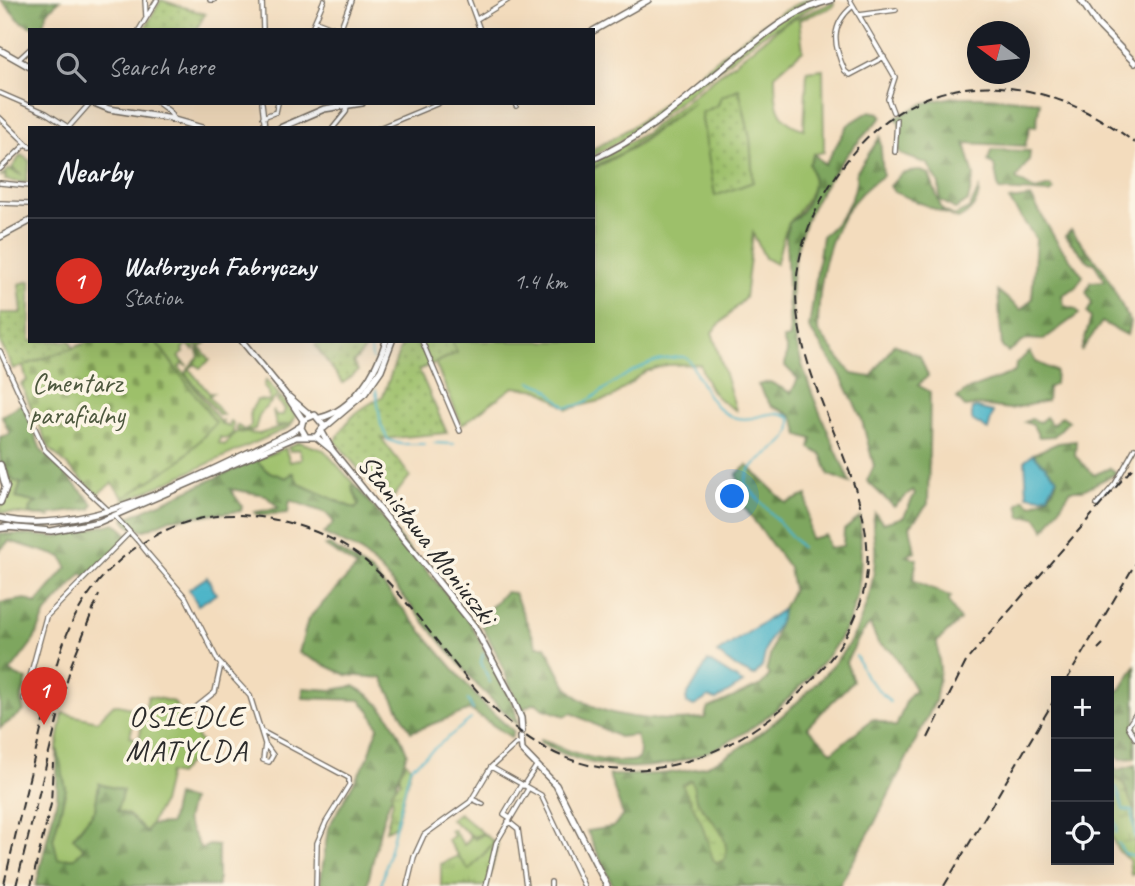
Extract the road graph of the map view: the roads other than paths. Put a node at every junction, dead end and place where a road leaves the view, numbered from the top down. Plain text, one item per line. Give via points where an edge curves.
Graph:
1 (145, 0) edge
2 (157, 0) edge
3 (262, 0) edge
4 (324, 0) edge
5 (351, 0) edge
6 (469, 0) edge
7 (508, 0) edge
8 (648, 0) edge
9 (831, 0) edge
10 (850, 0) edge
11 (1081, 0) edge
12 (853, 6) junction
13 (896, 10) dead end
14 (859, 15) junction
15 (146, 18) junction
16 (477, 19) junction
17 (316, 20) junction
18 (140, 28) edge
19 (263, 28) edge
20 (312, 28) edge
21 (335, 28) edge
22 (341, 28) edge
23 (479, 28) edge
24 (595, 29) edge
25 (0, 50) edge
26 (28, 51) edge
27 (884, 57) junction
28 (18, 60) junction
29 (1135, 63) edge
30 (28, 65) edge
31 (0, 93) edge
32 (90, 105) edge
33 (98, 105) edge
34 (161, 105) edge
35 (262, 105) edge
36 (278, 105) edge
37 (347, 105) edge
38 (355, 105) edge
39 (434, 105) edge
40 (346, 112) junction
41 (893, 112) dead end
42 (263, 117) junction
43 (0, 118) edge
44 (897, 120) dead end
45 (178, 124) edge
46 (66, 126) edge
47 (69, 126) edge
48 (265, 126) edge
49 (284, 126) edge
50 (335, 126) edge
51 (384, 126) edge
52 (28, 144) edge
53 (28, 145) edge
54 (895, 152) dead end
55 (595, 158) edge
56 (0, 169) edge
57 (0, 183) edge
58 (28, 186) edge
59 (0, 203) edge
60 (28, 204) edge
61 (28, 223) edge
62 (0, 237) edge
63 (244, 343) edge
64 (385, 343) edge
65 (391, 343) edge
66 (423, 343) edge
67 (0, 351) edge
68 (287, 396) junction
69 (310, 415) junction
70 (320, 418) junction
71 (302, 423) junction
72 (323, 430) junction
73 (460, 431) dead end
74 (305, 435) junction
75 (316, 437) junction
76 (1135, 448) edge
77 (332, 450) junction
78 (0, 465) edge
79 (0, 502) edge
80 (98, 502) junction
81 (1097, 505) dead end
82 (108, 511) junction
83 (93, 516) junction
84 (115, 516) junction
85 (0, 518) edge
86 (0, 526) edge
87 (9, 527) joint
88 (127, 528) junction
89 (221, 664) junction
90 (24, 699) dead end
91 (1135, 715) edge
92 (186, 716) dead end
93 (261, 731) junction
94 (521, 737) junction
95 (1135, 738) edge
96 (265, 744) junction
97 (537, 765) junction
98 (491, 768) junction
99 (524, 786) junction
100 (472, 799) junction
101 (512, 800) junction
102 (483, 804) dead end
103 (519, 804) junction
104 (509, 819) junction
105 (316, 886) edge
106 (407, 886) edge
107 (486, 886) edge
108 (526, 886) edge
109 (584, 886) edge
110 (607, 886) edge

1 - 15 street
2 - 15 street
3 - 19 street
4 - 17 street
5 - 22 street
6 - 16 street
7 - 16 street
8 - 24 main road
9 - 55 main road via 810,6 774,27 634,138
10 - 12 street
11 - 29 main road
12 - 14 street
12 - 27 street via 840,18 834,35 845,71 857,73
13 - 14 street
14 - 27 street
15 - 18 street
16 - 23 street
17 - 20 street
17 - 21 street
25 - 28 main road
26 - 28 street
27 - 41 street via 895,77 888,99
28 - 30 main road
31 - 46 street
32 - 47 street
33 - 45 main road
34 - 45 street
35 - 42 street
36 - 42 street via 276,112
37 - 40 street
37 - 49 main road via 313,112
38 - 40 street
39 - 51 street
40 - 50 street
42 - 48 street
43 - 52 street
44 - 54 street
53 - 56 street
57 - 58 street
59 - 60 street
61 - 62 main road
63 - 68 main road
64 - 70 main road via 363,386 342,407
65 - 72 main road via 365,393
66 - 73 street
67 - 80 street via 45,450
68 - 69 main road
68 - 71 main road
69 - 70 main road
69 - 71 main road
70 - 72 main road
71 - 74 main road
71 - 82 main road via 276,440
72 - 75 main road
72 - 77 main road, Stanisława Moniuszki
74 - 75 main road
74 - 84 main road
75 - 77 main road, Stanisława Moniuszki
76 - 81 street
77 - 94 main road, Stanisława Moniuszki via 474,626 517,708
78 - 79 main road via 6,487
80 - 82 street
80 - 83 street
82 - 83 main road
82 - 84 street
83 - 85 main road via 48,522
84 - 87 main road via 51,531
84 - 88 street
86 - 87 main road
88 - 89 street, bridge via 186,598
88 - 90 street via 51,610
89 - 92 street via 215,692
89 - 93 street via 250,696
91 - 95 street via 1128,726
93 - 96 street
93 - 105 street via 349,778 317,844
94 - 97 main road, Stanisława Moniuszki via 522,750
94 - 98 street
96 - 96 street via 273,755 269,762 262,760
97 - 99 street
97 - 110 main road, Stanisława Moniuszki via 556,785
98 - 99 street
98 - 100 street
99 - 101 street
99 - 103 street
99 - 109 street via 541,795
100 - 102 street
100 - 106 street via 424,835
101 - 103 street
101 - 104 street via 504,814
103 - 104 street
104 - 107 street via 496,843
104 - 108 street via 518,829

